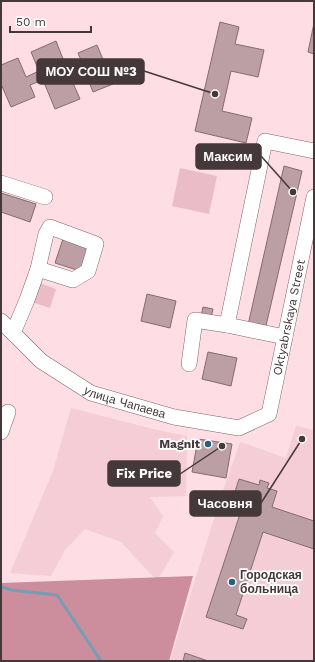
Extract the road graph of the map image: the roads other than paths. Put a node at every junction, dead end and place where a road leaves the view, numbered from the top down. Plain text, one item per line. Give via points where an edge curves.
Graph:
1 (314, 151) edge
2 (1, 183) edge
3 (44, 197) dead end
4 (314, 197) edge
5 (38, 269) dead end
6 (1, 321) edge
7 (227, 325) junction
8 (13, 333) junction
9 (285, 337) junction
10 (189, 364) dead end
11 (8, 412) dead end
12 (269, 414) joint
13 (1, 432) edge

1 - 7 street via 265,140
2 - 3 street
4 - 9 street, Oktyabrskaya Street
5 - 8 street
6 - 8 street, улица Чапаева
7 - 9 street
7 - 10 street via 195,320
8 - 12 street, улица Чапаева via 41,361 91,393 174,417 239,428
9 - 12 street, Oktyabrskaya Street
11 - 13 street

